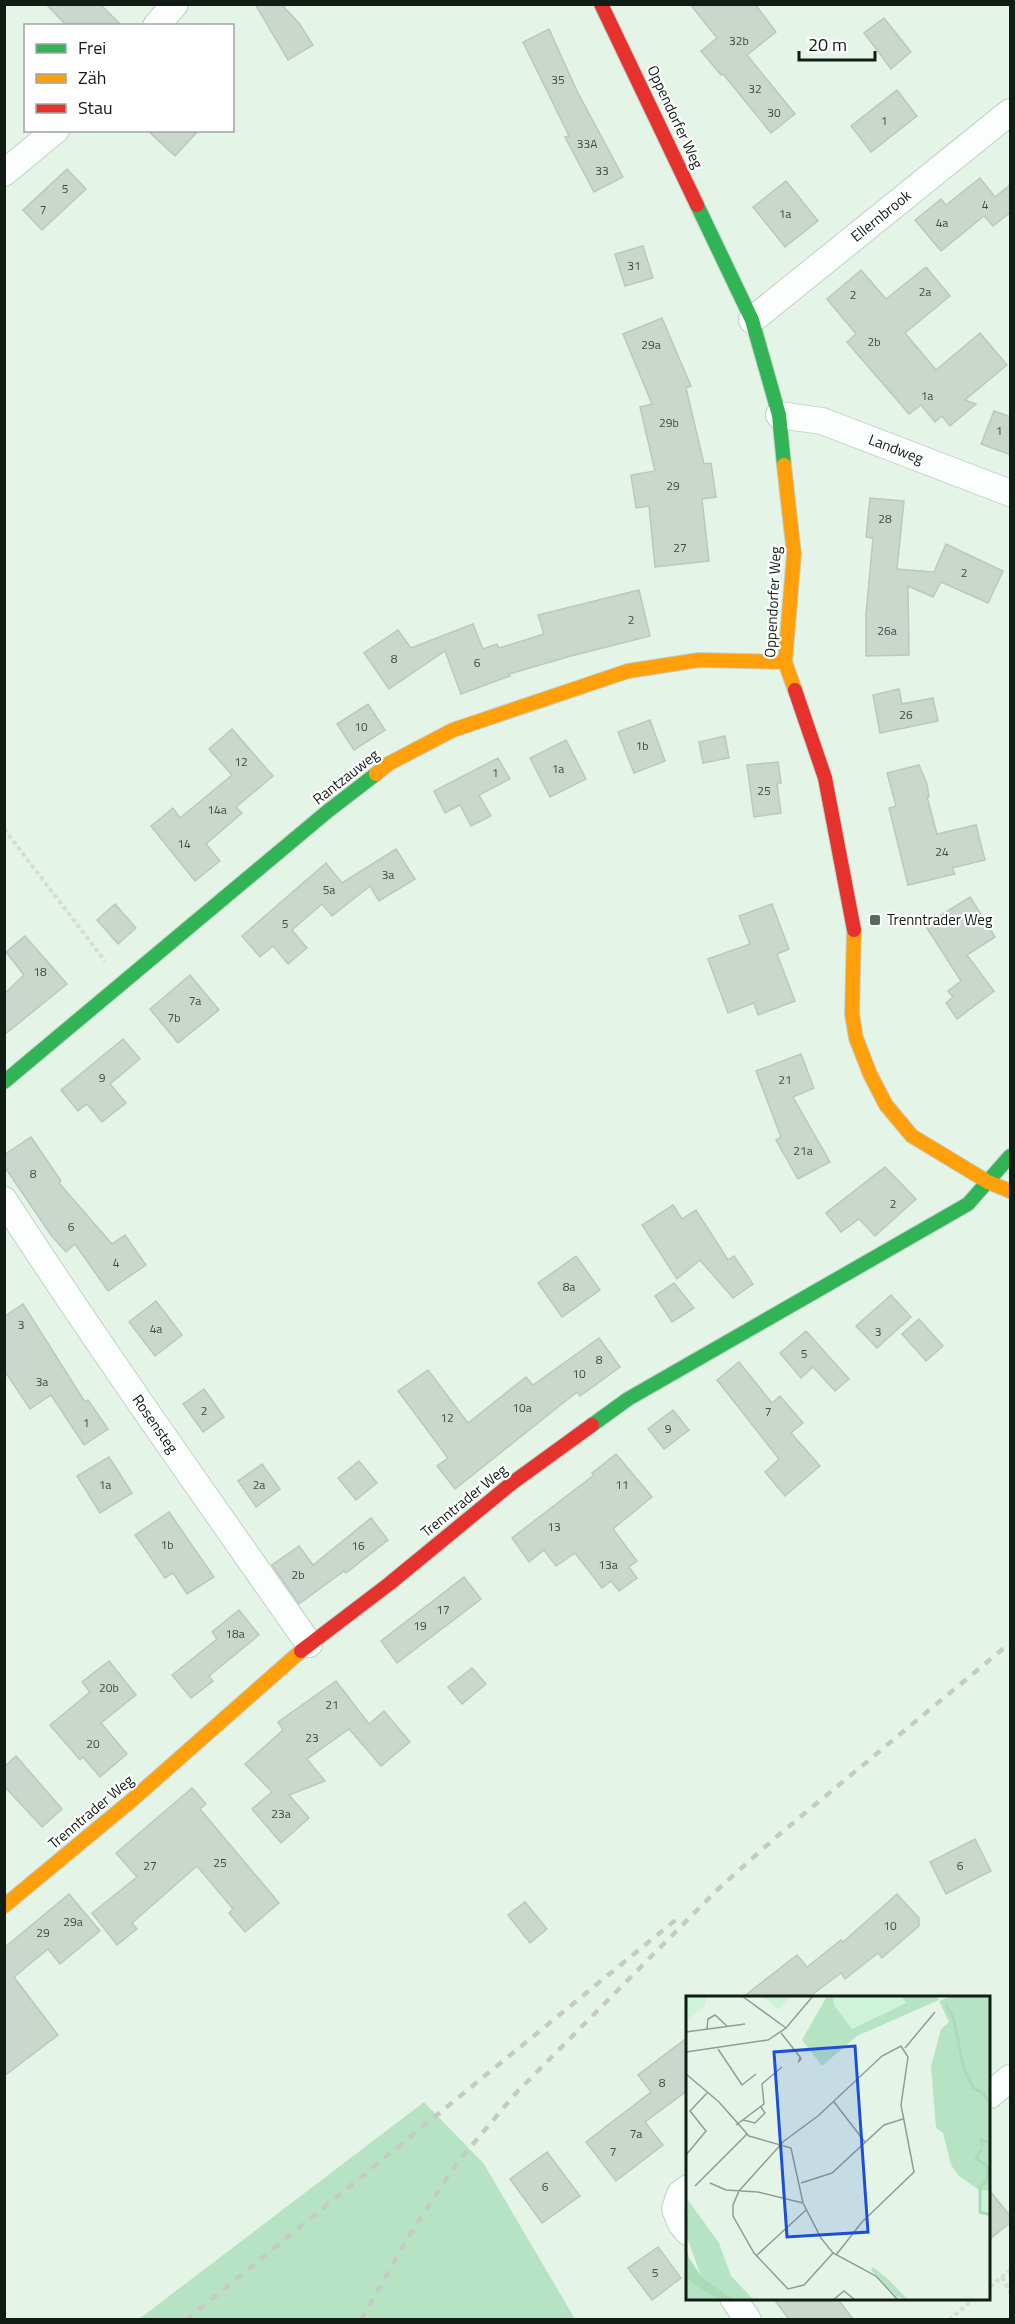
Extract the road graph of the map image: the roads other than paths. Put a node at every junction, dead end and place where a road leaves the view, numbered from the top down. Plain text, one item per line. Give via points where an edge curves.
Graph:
1 (176, 4) edge
2 (601, 4) edge
3 (158, 24) edge
4 (1011, 112) edge
5 (54, 132) edge
6 (4, 173) edge
7 (752, 320) junction
8 (779, 415) junction
9 (1011, 492) edge
10 (785, 662) junction
11 (4, 1082) edge
12 (1011, 1156) edge
13 (988, 1182) junction
14 (1011, 1191) edge
15 (4, 1200) edge
16 (309, 1644) junction
17 (4, 1906) edge
18 (1011, 2078) edge
19 (991, 2094) edge
20 (686, 2190) edge
21 (686, 2230) edge
22 (734, 2300) edge
23 (748, 2319) edge

1 - 3 street
2 - 7 street, Oppendorfer Weg
4 - 7 street, Ellernbrook
5 - 6 street
7 - 8 street, Oppendorfer Weg
8 - 9 street, Landweg via 822,420
8 - 10 street, Oppendorfer Weg via 794,554
10 - 11 street, Rantzauweg via 699,660 628,671 453,730 388,764
10 - 13 street, Oppendorfer Weg via 825,778 854,923 852,1014 856,1038 870,1074 886,1105 912,1136
12 - 13 street, Trenntrader Weg
13 - 14 street, Oppendorfer Weg
13 - 16 street, Trenntrader Weg via 968,1204 628,1399 512,1483
15 - 16 street, Rosensteg
16 - 17 street, Trenntrader Weg
18 - 19 street
20 - 21 street via 680,2194 675,2209
22 - 23 street

